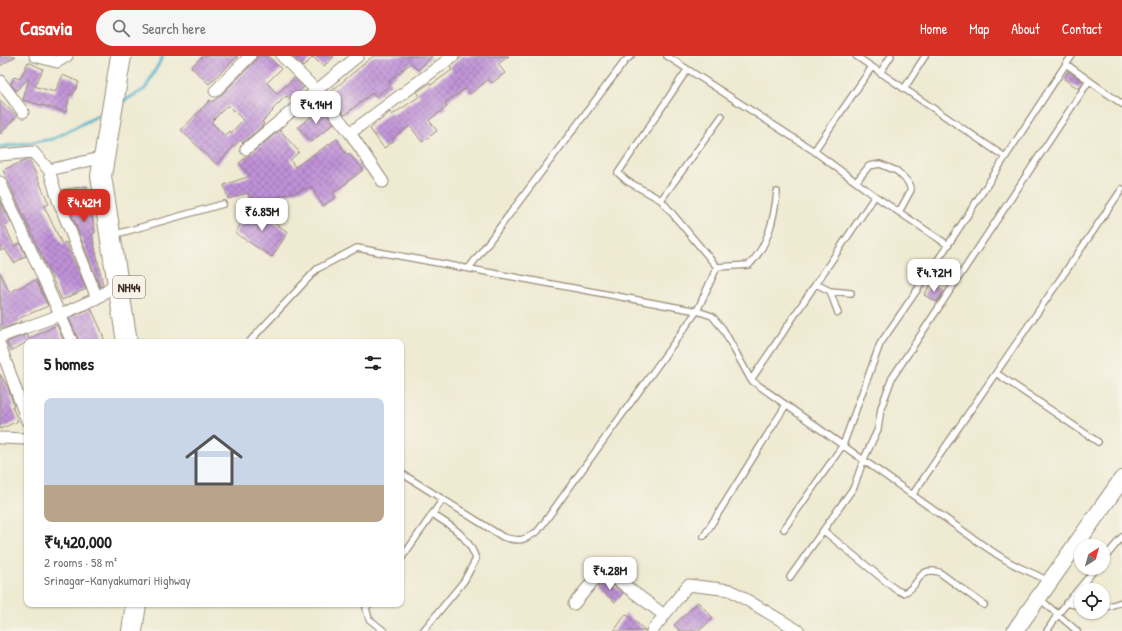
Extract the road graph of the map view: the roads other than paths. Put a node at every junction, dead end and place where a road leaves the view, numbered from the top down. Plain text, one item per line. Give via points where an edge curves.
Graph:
1 (35, 56) edge
2 (67, 56) edge
3 (121, 56) edge
4 (130, 56) edge
5 (250, 56) edge
6 (282, 56) edge
7 (358, 56) edge
8 (453, 56) edge
9 (631, 56) edge
10 (667, 56) edge
11 (856, 56) edge
12 (891, 56) edge
13 (925, 56) edge
14 (1072, 56) edge
15 (1066, 64) junction
16 (872, 67) junction
17 (687, 70) junction
18 (880, 72) junction
19 (0, 81) edge
20 (1089, 81) junction
21 (904, 89) junction
22 (215, 91) dead end
23 (317, 91) junction
24 (1122, 104) edge
25 (23, 112) dead end
26 (722, 116) dead end
27 (115, 125) junction
28 (350, 133) junction
29 (246, 149) dead end
30 (814, 151) junction
31 (0, 155) edge
32 (104, 157) junction
33 (1005, 157) junction
34 (49, 170) junction
35 (0, 182) edge
36 (383, 182) dead end
37 (856, 182) junction
38 (1122, 189) edge
39 (777, 192) dead end
40 (875, 196) junction
41 (661, 200) junction
42 (223, 204) dead end
43 (899, 212) junction
44 (120, 233) junction
45 (948, 245) junction
46 (717, 267) junction
47 (469, 268) junction
48 (118, 283) junction
49 (816, 284) junction
50 (830, 291) junction
51 (851, 293) dead end
52 (97, 298) junction
53 (697, 311) junction
54 (838, 313) dead end
55 (60, 315) junction
56 (0, 337) edge
57 (71, 339) edge
58 (127, 339) edge
59 (138, 339) edge
60 (252, 339) edge
61 (0, 345) edge
62 (996, 373) junction
63 (751, 380) junction
64 (786, 405) junction
65 (24, 413) edge
66 (0, 438) edge
67 (24, 440) edge
68 (1098, 442) dead end
69 (843, 445) junction
70 (863, 461) junction
71 (404, 475) edge
72 (1122, 479) edge
73 (913, 494) junction
74 (443, 499) junction
75 (432, 514) junction
76 (784, 529) dead end
77 (824, 531) junction
78 (704, 536) dead end
79 (1122, 537) edge
80 (1110, 552) edge
81 (404, 555) edge
82 (1090, 575) edge
83 (790, 577) dead end
84 (1044, 589) junction
85 (1122, 602) edge
86 (1066, 603) junction
87 (574, 604) dead end
88 (984, 605) dead end
89 (1074, 605) edge
90 (1110, 606) edge
91 (136, 607) edge
92 (146, 607) edge
93 (367, 607) edge
94 (1058, 614) junction
95 (664, 615) junction
96 (132, 631) edge
97 (142, 631) edge
98 (384, 631) edge
99 (423, 631) edge
100 (652, 631) edge
101 (799, 631) edge
102 (1015, 631) edge
103 (1047, 631) edge
104 (1077, 631) edge

1 - 2 street via 58,62
3 - 27 highway, NH44
4 - 27 highway, NH44
5 - 22 street
6 - 23 street
7 - 23 street
8 - 28 street
9 - 47 lane
10 - 17 lane
11 - 16 lane
12 - 18 lane
13 - 21 lane
14 - 15 lane
15 - 20 lane
15 - 33 lane
16 - 18 lane
16 - 30 lane
17 - 30 lane
17 - 41 lane via 618,173 626,181
18 - 21 lane
19 - 25 street
20 - 24 lane
20 - 70 lane via 892,378 881,408 878,429
21 - 33 lane
23 - 28 street
23 - 29 street
26 - 41 lane
27 - 32 highway, NH44
27 - 44 highway, NH44 via 112,176
28 - 36 street
30 - 37 lane
31 - 34 street via 33,152
32 - 34 street
32 - 48 highway, NH44 via 101,176
33 - 45 lane
34 - 52 street via 58,200
35 - 55 street
37 - 40 lane
37 - 43 lane via 869,166 880,164 897,172 908,182 911,190
38 - 62 lane
39 - 46 lane via 768,236 759,255 749,265
40 - 43 lane
40 - 49 lane
41 - 46 lane
42 - 44 lane
43 - 45 lane
44 - 59 highway, NH44
45 - 69 lane via 880,344
46 - 53 lane
47 - 53 lane
47 - 60 lane via 357,248 317,269
48 - 52 street
48 - 58 highway, NH44
49 - 50 lane
49 - 63 lane
50 - 51 lane
50 - 54 lane
52 - 55 street
53 - 63 lane via 712,316 723,329
53 - 74 lane via 538,531 524,540 503,536
55 - 56 street
55 - 57 street
61 - 65 street
62 - 68 lane
62 - 73 lane
63 - 64 lane
64 - 69 lane
64 - 78 lane
66 - 67 street
69 - 70 lane
69 - 76 lane
70 - 73 lane
70 - 77 lane via 854,488
71 - 74 lane
72 - 84 street
73 - 84 lane via 980,543 1034,575 1041,576
74 - 75 lane
75 - 81 lane
75 - 99 lane via 458,530 473,550 476,560 464,581
77 - 83 lane
77 - 88 lane via 903,593 910,591 923,572 931,570 939,572
79 - 80 lane
82 - 86 lane
84 - 94 lane
84 - 102 street
85 - 90 lane
86 - 89 lane
86 - 94 lane
87 - 95 street via 603,569
91 - 96 highway
92 - 97 highway
93 - 98 lane via 369,619
94 - 103 lane
94 - 104 lane
95 - 100 street
95 - 101 street via 688,584 708,586 730,590

